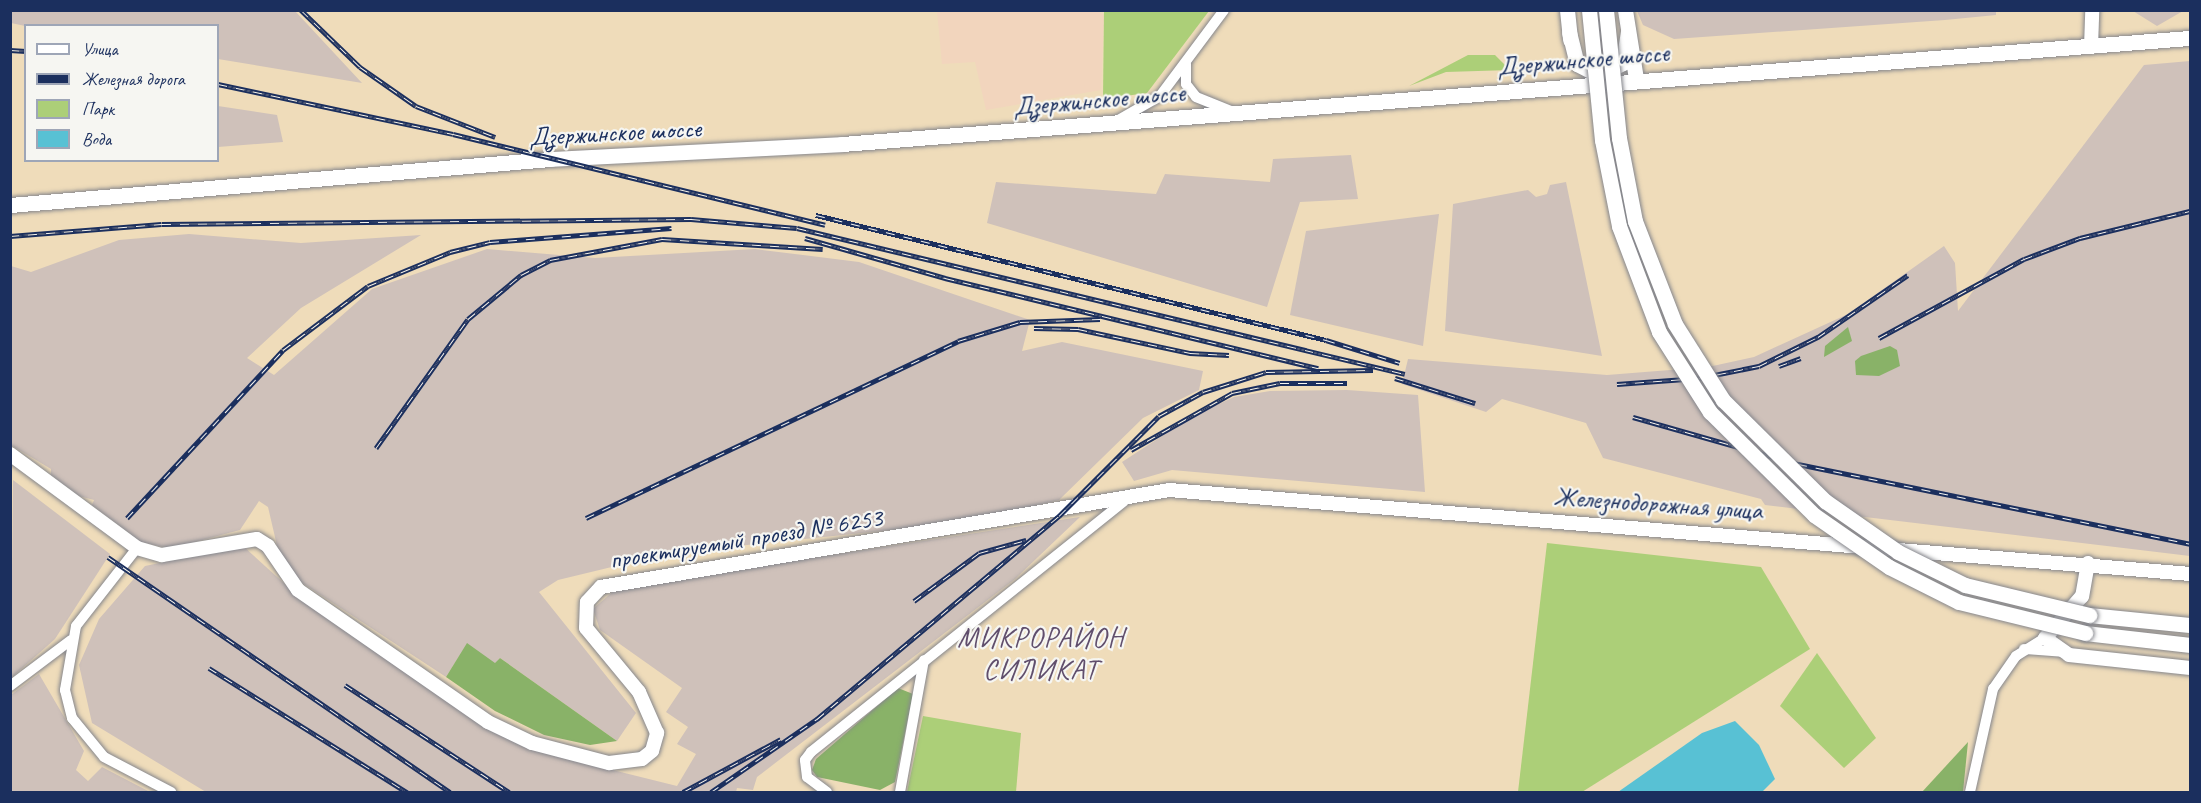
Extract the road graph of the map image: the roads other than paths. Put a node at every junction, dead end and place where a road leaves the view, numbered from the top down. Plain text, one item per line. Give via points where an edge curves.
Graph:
1 (1224, 10) edge
2 (1567, 10) edge
3 (1589, 10) edge
4 (1606, 10) edge
5 (1625, 10) edge
6 (2092, 10) edge
7 (1628, 30) junction
8 (1569, 32) junction
9 (2190, 38) edge
10 (2091, 47) junction
11 (1186, 64) junction
12 (1636, 79) junction
13 (1574, 84) junction
14 (1238, 112) junction
15 (1101, 124) junction
16 (10, 205) edge
17 (10, 454) edge
18 (1124, 501) junction
19 (137, 548) junction
20 (2088, 563) junction
21 (2190, 574) edge
22 (2190, 625) edge
23 (2045, 638) junction
24 (71, 640) junction
25 (2190, 645) edge
26 (2024, 649) junction
27 (2064, 652) junction
28 (924, 660) junction
29 (2190, 668) edge
30 (10, 686) edge
31 (171, 792) edge
32 (827, 792) edge
33 (900, 792) edge
34 (1970, 792) edge

1 - 11 street
2 - 8 main road
3 - 25 main road, bridge via 1602,140 1619,226 1659,332 1710,412 1814,515 1889,567 1959,602 2085,633
4 - 22 main road, bridge via 1619,138 1635,221 1675,324 1724,400 1825,501 1898,552 1965,585 2089,615
5 - 7 main road
6 - 10 street
7 - 8 main road via 1623,63 1599,75 1577,64
7 - 12 main road
8 - 13 main road
9 - 10 main road, Дзержинское шоссе
10 - 12 main road, Дзержинское шоссе
11 - 14 street via 1186,84 1196,97
11 - 15 street via 1160,96
12 - 13 main road, Дзержинское шоссе
13 - 14 main road, Дзержинское шоссе
14 - 15 main road, Дзержинское шоссе
15 - 16 main road, Дзержинское шоссе via 540,160
17 - 19 street, проектируемый проезд № 6253
18 - 19 street, проектируемый проезд № 6253 via 601,587 587,602 586,628 639,692 657,733 649,755 620,764 555,750 488,722 298,590 268,546 257,539 162,555
18 - 20 street, Железнодорожная улица via 1195,489
18 - 28 street
19 - 24 street via 83,614
20 - 21 street, Железнодорожная улица
20 - 23 street via 2082,596
23 - 26 street
23 - 27 street
24 - 30 street
24 - 31 street via 65,690 84,737 104,758
26 - 27 street
26 - 34 street via 1993,689
27 - 29 street
28 - 32 street via 805,760 807,777
28 - 33 street

